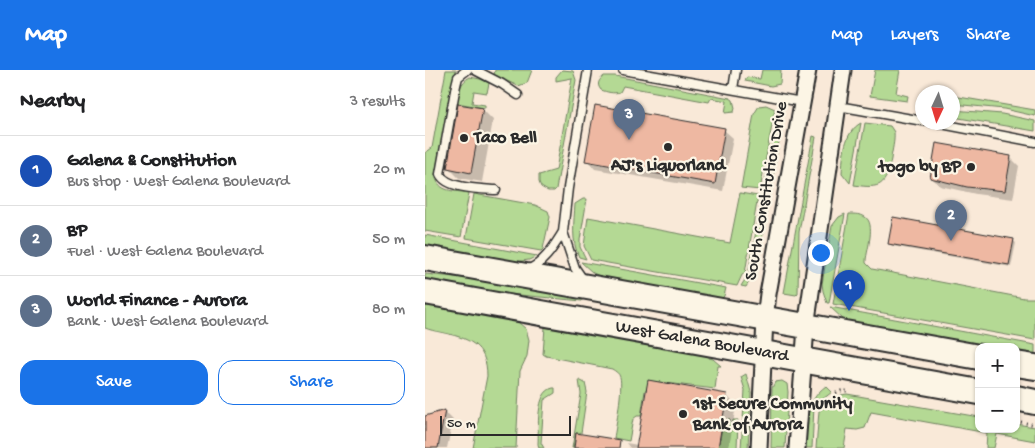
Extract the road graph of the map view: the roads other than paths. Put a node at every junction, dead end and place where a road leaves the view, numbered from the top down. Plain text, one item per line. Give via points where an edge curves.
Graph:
1 (467, 70) edge
2 (475, 70) edge
3 (588, 70) edge
4 (623, 70) edge
5 (736, 70) edge
6 (808, 70) edge
7 (843, 70) edge
8 (733, 89) junction
9 (518, 95) dead end
10 (802, 102) junction
11 (838, 106) junction
12 (915, 120) edge
13 (960, 128) edge
14 (1035, 142) edge
15 (496, 190) dead end
16 (563, 232) junction
17 (425, 258) edge
18 (516, 274) junction
19 (589, 287) junction
20 (425, 292) edge
21 (765, 319) junction
22 (806, 327) junction
23 (763, 353) junction
24 (975, 356) edge
25 (804, 361) junction
26 (1020, 365) edge
27 (1035, 367) edge
28 (975, 391) edge
29 (1020, 399) edge
30 (1035, 402) edge
31 (759, 448) edge
32 (797, 448) edge

1 - 15 lane via 458,78 456,85 440,174 453,185
2 - 9 lane
3 - 16 lane
4 - 8 lane
5 - 8 lane
6 - 10 street, South Constitution Drive
7 - 11 street
8 - 10 lane
10 - 21 street, South Constitution Drive
11 - 12 lane
11 - 22 street
13 - 14 lane
16 - 18 lane via 540,262
16 - 19 lane via 575,268
17 - 18 main road, West Galena Boulevard
18 - 19 main road, West Galena Boulevard
19 - 21 main road, West Galena Boulevard
20 - 23 main road, West Galena Boulevard
21 - 22 main road, West Galena Boulevard
21 - 23 street, South Constitution Drive
22 - 24 main road, West Galena Boulevard
22 - 25 street
23 - 25 main road, West Galena Boulevard
23 - 31 street, South Constitution Drive
25 - 28 main road, West Galena Boulevard
25 - 32 street
26 - 27 main road
29 - 30 main road

